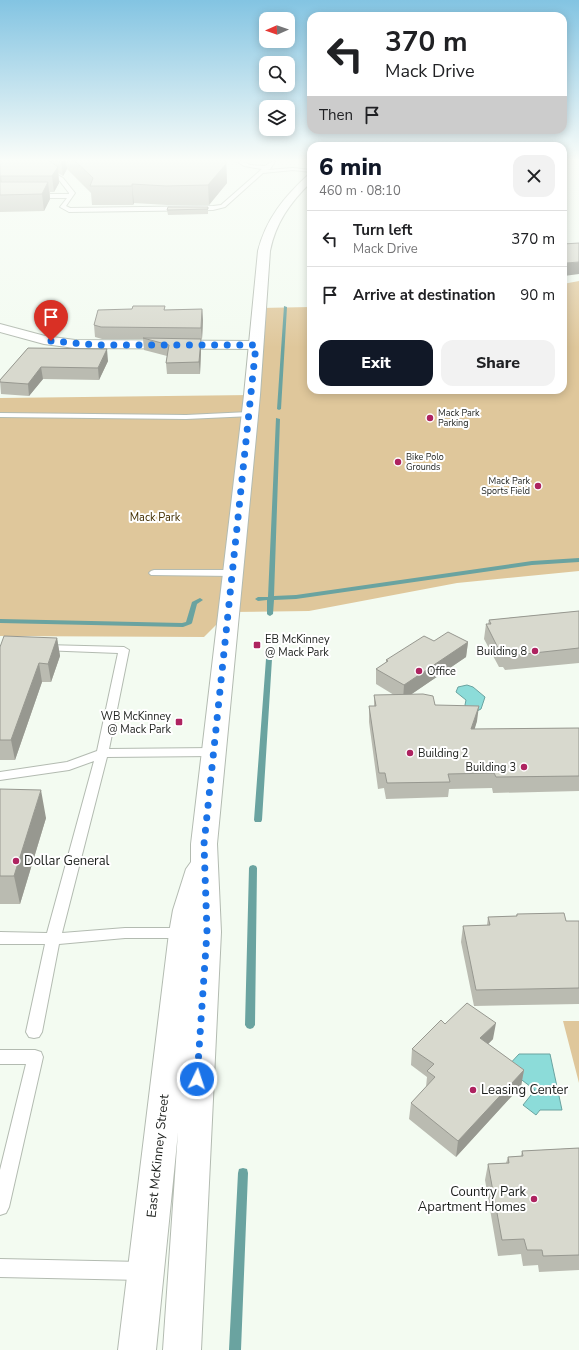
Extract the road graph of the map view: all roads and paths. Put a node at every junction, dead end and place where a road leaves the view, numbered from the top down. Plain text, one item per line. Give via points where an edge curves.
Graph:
1 (275, 222) edge
2 (0, 328) edge
3 (19, 333) junction
4 (0, 341) edge
5 (256, 345) junction
6 (0, 414) edge
7 (249, 414) junction
8 (154, 573) dead end
9 (233, 573) junction
10 (31, 648) edge
11 (213, 752) junction
12 (102, 753) junction
13 (0, 776) edge
14 (204, 844) junction
15 (182, 933) junction
16 (0, 938) edge
17 (53, 939) junction
18 (34, 1032) dead end
19 (0, 1057) edge
20 (0, 1207) edge
21 (0, 1268) edge
22 (146, 1271) junction
23 (137, 1350) edge
24 (182, 1350) edge

1 - 5 main road, East McKinney Street via 264,251
2 - 3 street
3 - 4 street
3 - 5 street via 44,340 75,344
5 - 7 main road, East McKinney Street
6 - 7 lane
7 - 9 main road, East McKinney Street
8 - 9 lane
9 - 11 main road, East McKinney Street
10 - 12 lane via 124,650
11 - 12 lane
11 - 14 main road, East McKinney Street
12 - 13 lane via 69,766
12 - 17 lane
14 - 15 main road, East McKinney Street
14 - 24 main road, East McKinney Street via 207,932
15 - 17 lane via 125,932
15 - 22 main road, East McKinney Street
16 - 17 lane
17 - 18 lane
19 - 20 lane via 35,1057
21 - 22 lane
22 - 23 main road, East McKinney Street

